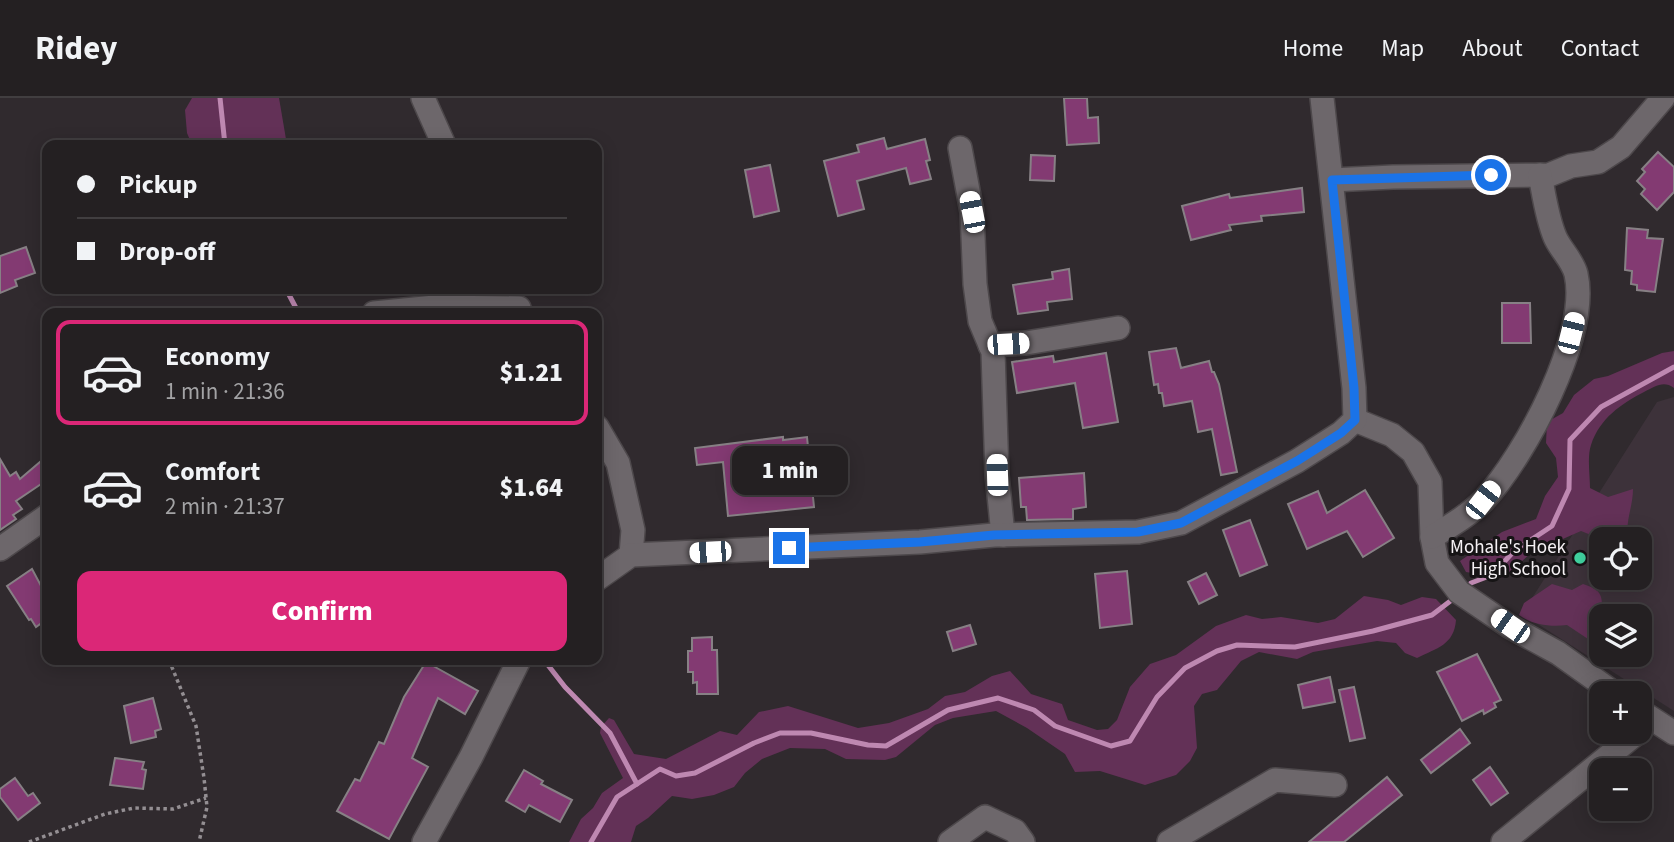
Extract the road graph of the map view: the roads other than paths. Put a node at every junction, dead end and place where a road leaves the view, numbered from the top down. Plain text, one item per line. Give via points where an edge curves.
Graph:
1 (423, 98) edge
2 (1322, 98) edge
3 (1663, 98) edge
4 (442, 140) edge
5 (960, 149) dead end
6 (1540, 174) junction
7 (1332, 180) junction
8 (425, 308) edge
9 (456, 308) edge
10 (1118, 328) dead end
11 (990, 345) junction
12 (1355, 420) junction
13 (602, 436) edge
14 (42, 520) edge
15 (1003, 535) junction
16 (1432, 537) junction
17 (0, 549) edge
18 (631, 555) junction
19 (602, 575) edge
20 (517, 665) edge
21 (1597, 681) edge
22 (1652, 726) edge
23 (1674, 733) edge
24 (1618, 744) edge
25 (1335, 785) dead end
26 (424, 842) edge
27 (950, 842) edge
28 (1023, 842) edge
29 (1169, 842) edge
30 (1503, 842) edge

1 - 4 street
2 - 7 street
3 - 6 street via 1621,147 1598,162
5 - 11 street via 972,212 980,321
6 - 7 street
6 - 16 street via 1555,236 1576,273 1576,312 1566,355 1515,460 1483,500
7 - 12 street
8 - 9 street
10 - 11 street
11 - 15 street
12 - 15 street via 1297,461 1181,523 1138,532
12 - 16 street via 1392,435 1413,452 1430,482
13 - 18 street via 618,463 633,530
14 - 17 street
15 - 18 street
16 - 21 street via 1437,563 1459,592
18 - 19 street
20 - 26 street
22 - 23 street
24 - 30 street
25 - 29 street via 1275,780
27 - 28 street via 985,817 1015,831

